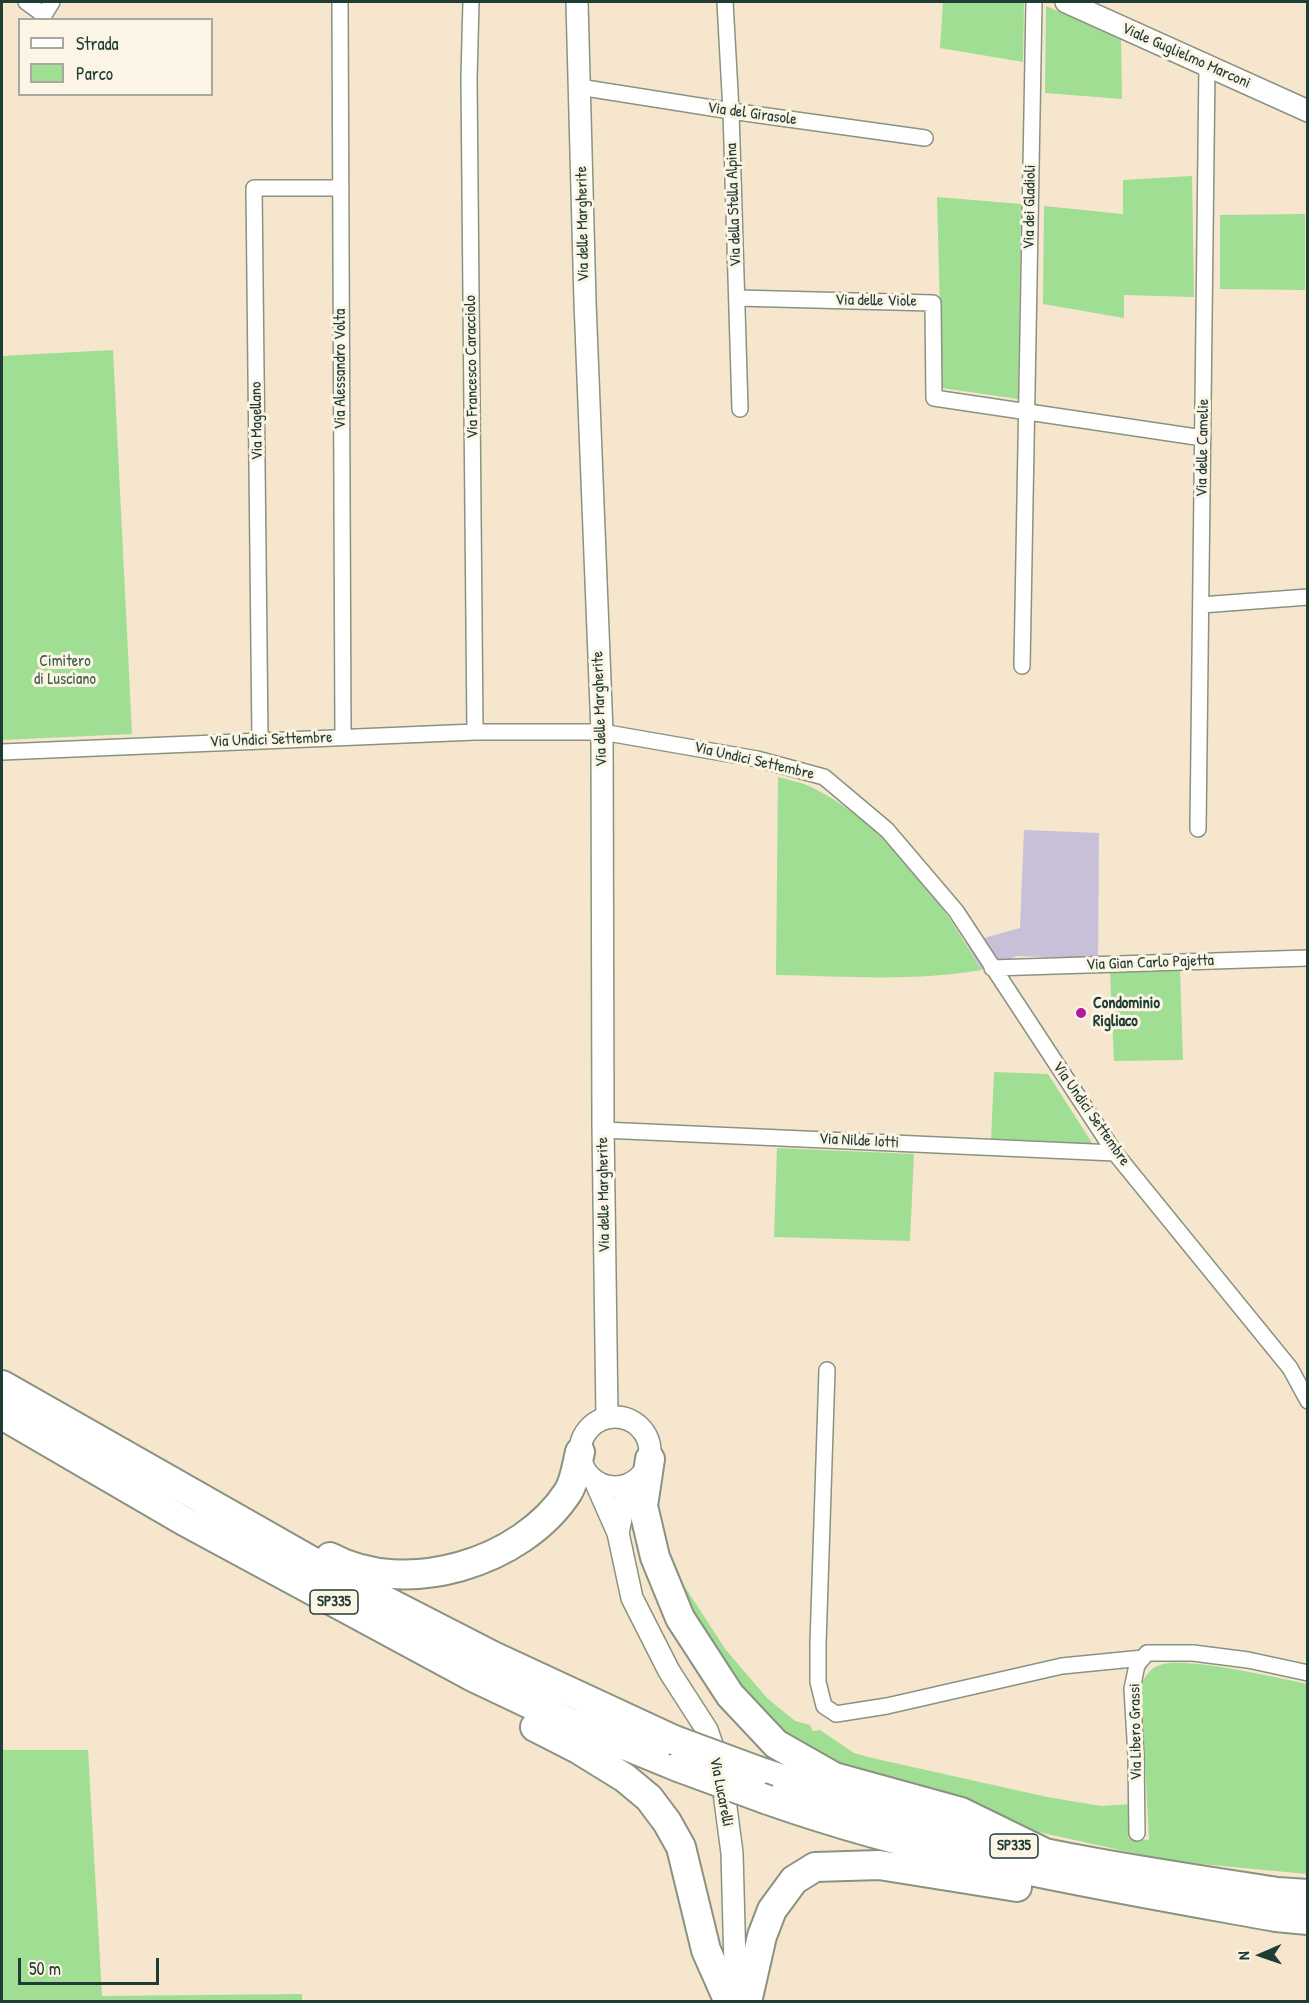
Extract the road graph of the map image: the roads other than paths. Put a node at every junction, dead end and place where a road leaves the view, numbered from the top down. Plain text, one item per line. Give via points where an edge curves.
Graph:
1 (26, 2) edge
2 (52, 2) edge
3 (340, 2) edge
4 (471, 2) edge
5 (577, 2) edge
6 (725, 2) edge
7 (1034, 2) edge
8 (1066, 2) edge
9 (1207, 66) junction
10 (579, 87) junction
11 (731, 111) junction
12 (1308, 111) edge
13 (925, 138) dead end
14 (341, 188) junction
15 (736, 298) junction
16 (740, 409) dead end
17 (1027, 412) junction
18 (1203, 438) junction
19 (1308, 597) edge
20 (1201, 605) junction
21 (1022, 666) dead end
22 (475, 732) junction
23 (602, 732) junction
24 (343, 737) junction
25 (260, 740) junction
26 (2, 752) edge
27 (1198, 830) dead end
28 (1308, 958) edge
29 (992, 968) junction
30 (603, 1130) junction
31 (1116, 1153) junction
32 (827, 1370) dead end
33 (2, 1385) edge
34 (1308, 1401) edge
35 (2, 1415) edge
36 (607, 1418) junction
37 (580, 1452) junction
38 (127, 1456) junction
39 (650, 1459) junction
40 (595, 1482) junction
41 (628, 1485) junction
42 (618, 1533) junction
43 (422, 1649) junction
44 (1143, 1658) junction
45 (1308, 1673) edge
46 (676, 1754) junction
47 (1137, 1833) dead end
48 (1047, 1854) junction
49 (1078, 1881) junction
50 (1308, 1894) edge
51 (1188, 1901) junction
52 (1276, 1905) junction
53 (1308, 1920) edge
54 (1308, 1928) edge
55 (729, 2001) edge
56 (735, 2001) edge
57 (747, 2001) edge

1 - 2 street via 44,15
3 - 14 street, Via Alessandro Volta
4 - 22 street, Via Francesco Caracciolo
5 - 10 street, Via delle Margherite
6 - 11 street, Via della Stella Alpina
7 - 17 street, Via dei Gladioli
8 - 9 street, Viale Guglielmo Marconi
9 - 12 street, Viale Guglielmo Marconi
9 - 18 street, Via delle Camelie
10 - 11 street, Via del Girasole
10 - 23 street, Via delle Margherite
11 - 13 street, Via del Girasole
11 - 15 street, Via della Stella Alpina
14 - 24 street, Via Alessandro Volta
14 - 25 street, Via Magellano via 254,188
15 - 16 street, Via della Stella Alpina
15 - 17 street, Via delle Viole via 933,303 934,398
17 - 18 street
17 - 21 street, Via dei Gladioli
18 - 20 street, Via delle Camelie
19 - 20 street
20 - 27 street, Via delle Camelie
22 - 23 street, Via Undici Settembre
22 - 24 street, Via Undici Settembre
23 - 29 street, Via Undici Settembre via 757,759 824,777 888,830 956,911
23 - 30 street, Via delle Margherite
24 - 25 street, Via Undici Settembre
25 - 26 street, Via Undici Settembre
28 - 29 street, Via Gian Carlo Pajetta
29 - 31 street, Via Undici Settembre
30 - 31 street, Via Nilde Iotti
30 - 36 street, Via delle Margherite
31 - 34 street, Via Undici Settembre via 1290,1368
32 - 44 street via 818,1644 818,1682 824,1706 836,1714 1062,1666
33 - 38 highway, SP335
35 - 43 highway, SP335 via 184,1521
36 - 37 street via 588,1430
36 - 39 street via 630,1420 639,1427 646,1436
37 - 38 highway via 570,1490 545,1521 504,1550 449,1571 404,1575 347,1566 178,1474
37 - 40 street, Via Lucarelli via 582,1463
38 - 46 highway, SP335 via 343,1580
39 - 41 street via 638,1479
39 - 48 highway via 643,1506 655,1557 680,1618 730,1695 776,1744 834,1777 961,1812
40 - 41 street via 617,1488
40 - 42 street, Via Lucarelli
41 - 42 street, Via Lucarelli
42 - 56 street, Via Lucarelli via 632,1598 669,1671 707,1730 720,1770 732,1853
43 - 46 highway, SP335 via 568,1722
43 - 55 highway via 450,1685 578,1749 649,1798 681,1847 706,1950
44 - 45 street via 1147,1653 1192,1653
44 - 47 street, Via Libero Grassi via 1137,1665 1132,1689
46 - 48 highway, SP335, bridge via 758,1771 927,1825
46 - 49 highway, SP335, bridge via 768,1800 830,1821
48 - 52 highway, SP335
49 - 51 highway, SP335
49 - 57 highway via 1046,1891 879,1865 816,1867 794,1880 772,1910
50 - 52 highway, SP335
51 - 52 highway, SP335
51 - 54 highway, SP335 via 1220,1916
52 - 53 highway, SP335

